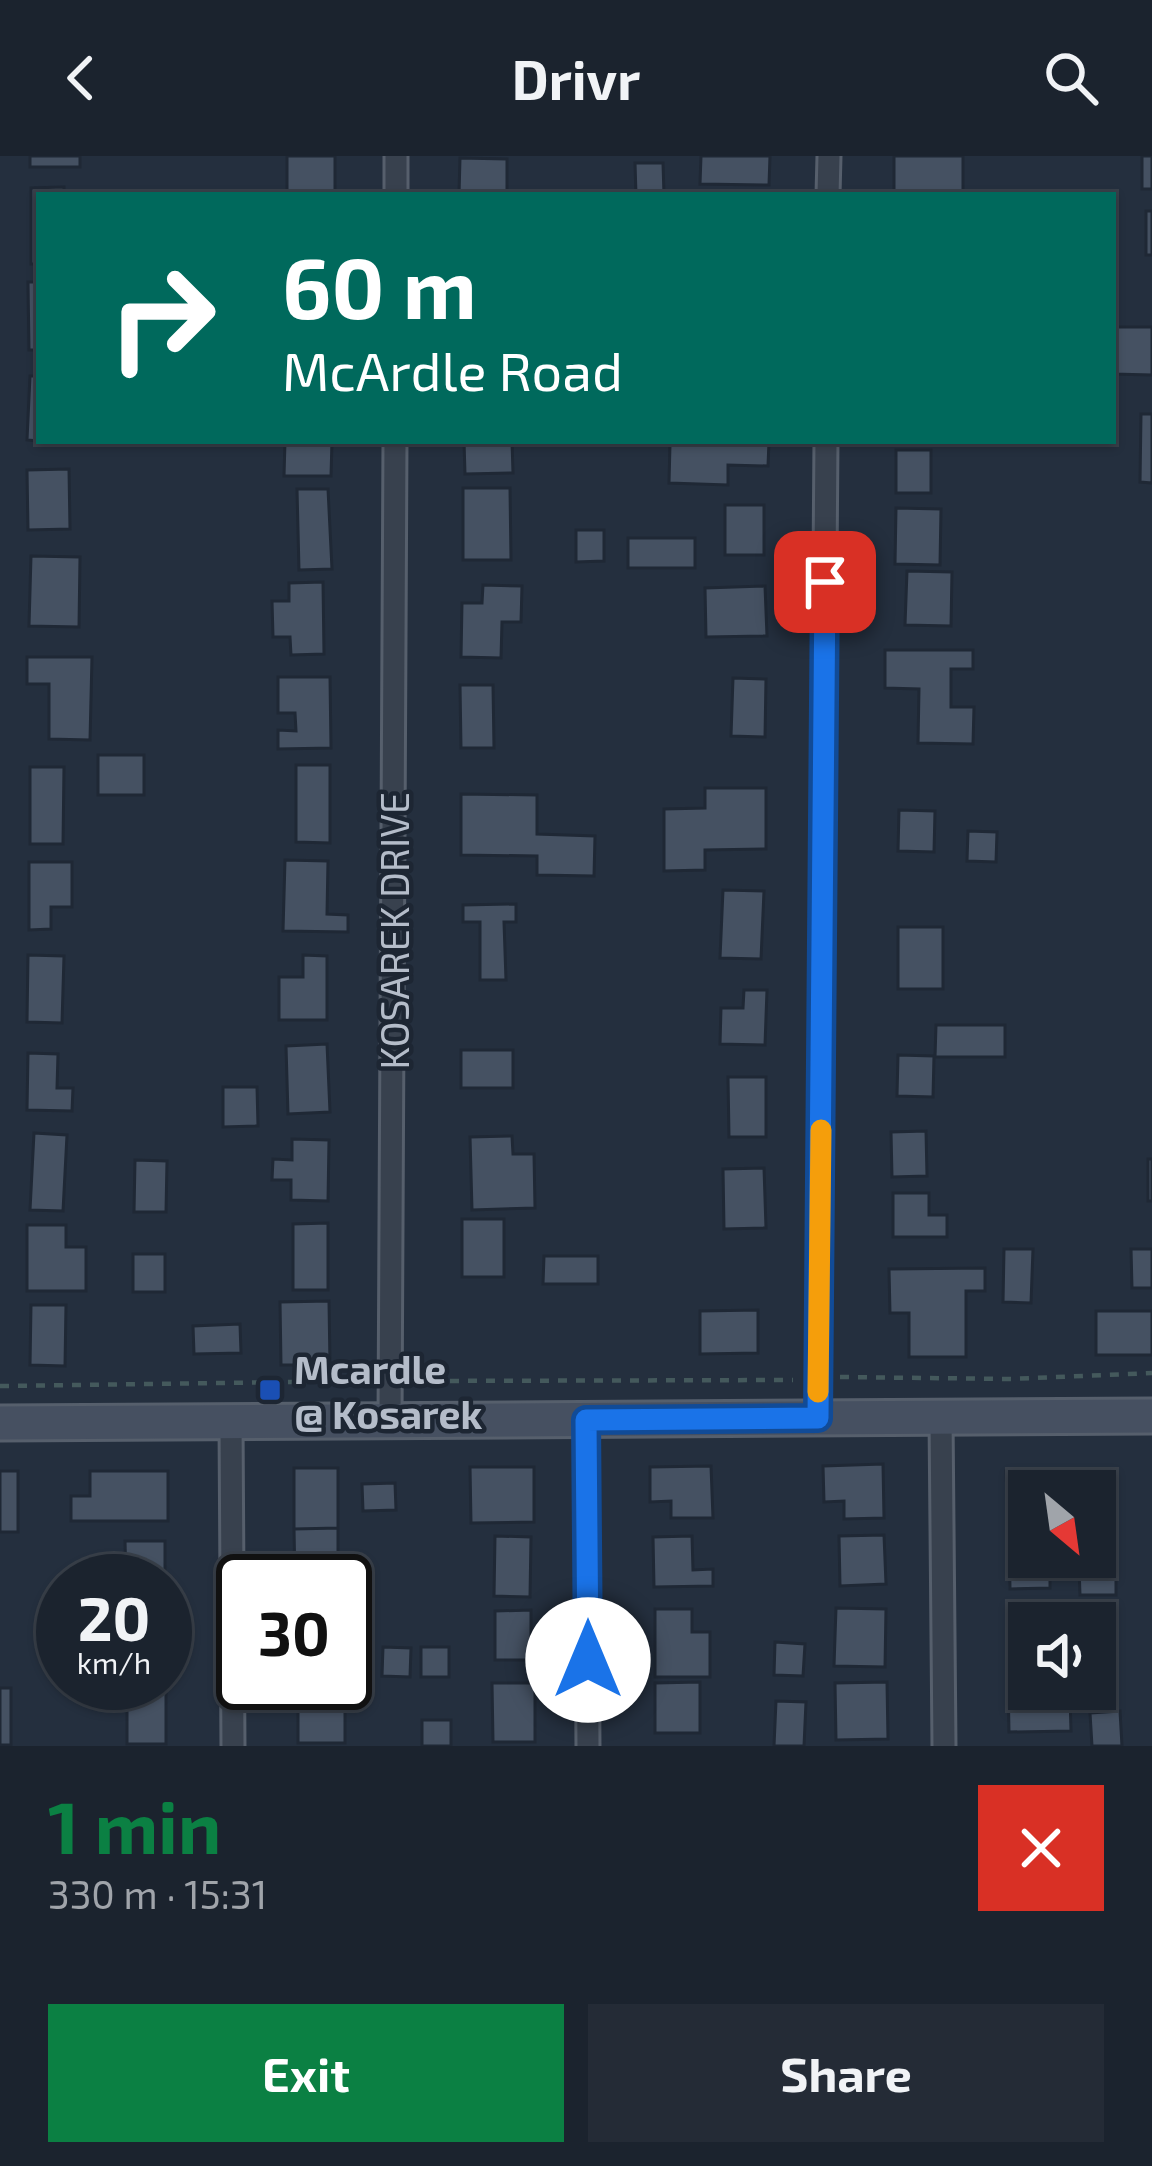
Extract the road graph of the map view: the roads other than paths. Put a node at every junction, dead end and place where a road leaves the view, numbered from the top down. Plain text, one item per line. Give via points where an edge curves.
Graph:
1 (396, 156) edge
2 (829, 156) edge
3 (396, 192) edge
4 (828, 192) edge
5 (395, 444) edge
6 (826, 444) edge
7 (1152, 1416) edge
8 (818, 1418) junction
9 (940, 1418) junction
10 (586, 1420) junction
11 (390, 1421) junction
12 (231, 1422) junction
13 (0, 1423) edge
14 (233, 1746) edge
15 (588, 1746) edge
16 (944, 1746) edge

1 - 3 street
2 - 4 street
5 - 11 street, KOSAREK DRIVE
6 - 8 street
7 - 9 main road
8 - 9 main road
8 - 10 main road
9 - 16 street
10 - 11 main road
10 - 15 street
11 - 12 main road
12 - 13 main road
12 - 14 street

